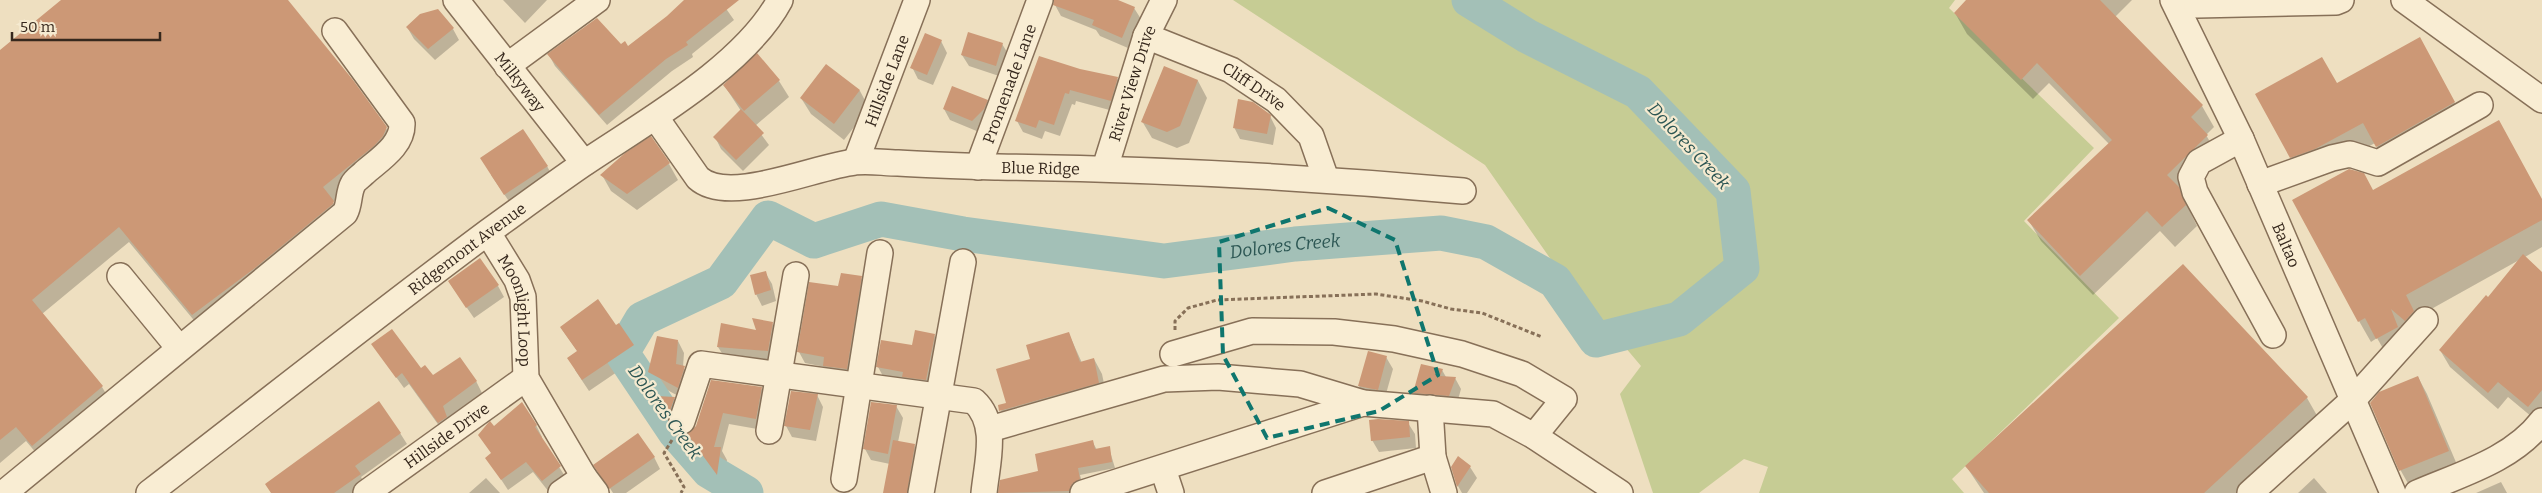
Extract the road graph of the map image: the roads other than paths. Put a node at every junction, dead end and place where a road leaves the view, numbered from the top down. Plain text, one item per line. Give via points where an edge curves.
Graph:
1 (456, 0) edge
2 (597, 0) edge
3 (780, 0) edge
4 (917, 0) edge
5 (1040, 0) edge
6 (1164, 0) edge
7 (2341, 0) edge
8 (2404, 0) edge
9 (2188, 5) edge
10 (335, 31) dead end
11 (1146, 36) junction
12 (507, 66) junction
13 (2542, 100) edge
14 (2480, 105) dead end
15 (656, 118) junction
16 (2240, 139) junction
17 (856, 162) junction
18 (584, 164) junction
19 (978, 167) junction
20 (1105, 168) junction
21 (1326, 179) junction
22 (2260, 184) junction
23 (1463, 191) dead end
24 (488, 233) junction
25 (880, 253) dead end
26 (963, 262) dead end
27 (796, 275) dead end
28 (120, 276) dead end
29 (2425, 320) dead end
30 (2273, 335) dead end
31 (178, 348) junction
32 (1173, 354) road end
33 (778, 374) junction
34 (526, 378) junction
35 (858, 385) junction
36 (938, 397) junction
37 (2353, 400) junction
38 (1364, 403) junction
39 (1430, 408) junction
40 (682, 421) dead end
41 (2542, 421) edge
42 (990, 429) junction
43 (770, 431) dead end
44 (1534, 436) junction
45 (1434, 457) junction
46 (1163, 469) junction
47 (844, 479) dead end
48 (590, 485) edge
49 (4, 493) edge
50 (149, 493) edge
51 (366, 493) edge
52 (561, 493) edge
53 (922, 493) edge
54 (984, 493) edge
55 (1083, 493) edge
56 (1171, 493) edge
57 (1325, 493) edge
58 (1444, 493) edge
59 (1620, 493) edge
60 (2250, 493) edge
61 (2393, 493) edge
62 (2417, 493) edge

1 - 12 street, Milkyway
2 - 12 street
3 - 15 street, Ridgemont Avenue via 771,16 731,58
4 - 17 street, Hillside Lane
5 - 19 street, Promenade Lane
6 - 11 street, River View Drive
7 - 9 street
8 - 13 street
9 - 16 street, Baltao
10 - 31 street via 402,123 398,142 354,182 345,214
11 - 20 street, River View Drive
11 - 21 street, Cliff Drive via 1230,70 1276,100 1311,136
12 - 18 street, Milkyway
14 - 22 street via 2378,163 2350,154
15 - 17 street, Blue Ridge via 698,178 712,186 750,188
15 - 18 street, Ridgemont Avenue
16 - 22 street, Baltao
16 - 30 street via 2199,162 2191,177 2195,192
17 - 19 street, Blue Ridge
18 - 24 street, Ridgemont Avenue
19 - 20 street, Blue Ridge
20 - 21 street, Blue Ridge
21 - 23 street, Blue Ridge
22 - 37 street, Baltao
24 - 34 street, Moonlight Loop via 517,280 523,297
24 - 50 street, Ridgemont Avenue
25 - 35 street
26 - 36 street
27 - 33 street
28 - 31 street
29 - 37 street
31 - 49 street
32 - 44 street via 1252,331 1334,332 1394,339 1462,354 1522,374 1564,398
33 - 35 street
33 - 40 street via 701,364
33 - 43 street
34 - 48 street, Moonlight Loop
34 - 51 street, Hillside Drive
35 - 36 street
35 - 47 street
36 - 42 street via 974,401 984,411
36 - 53 street
37 - 60 street
37 - 61 street, Baltao
38 - 39 street
38 - 42 street via 1300,384 1218,377 1164,379
38 - 46 street
39 - 44 street via 1493,414
39 - 45 street
41 - 62 street via 2532,434 2501,458
42 - 54 street
44 - 59 street
45 - 57 street
45 - 58 street
46 - 55 street
46 - 56 street
48 - 52 street

